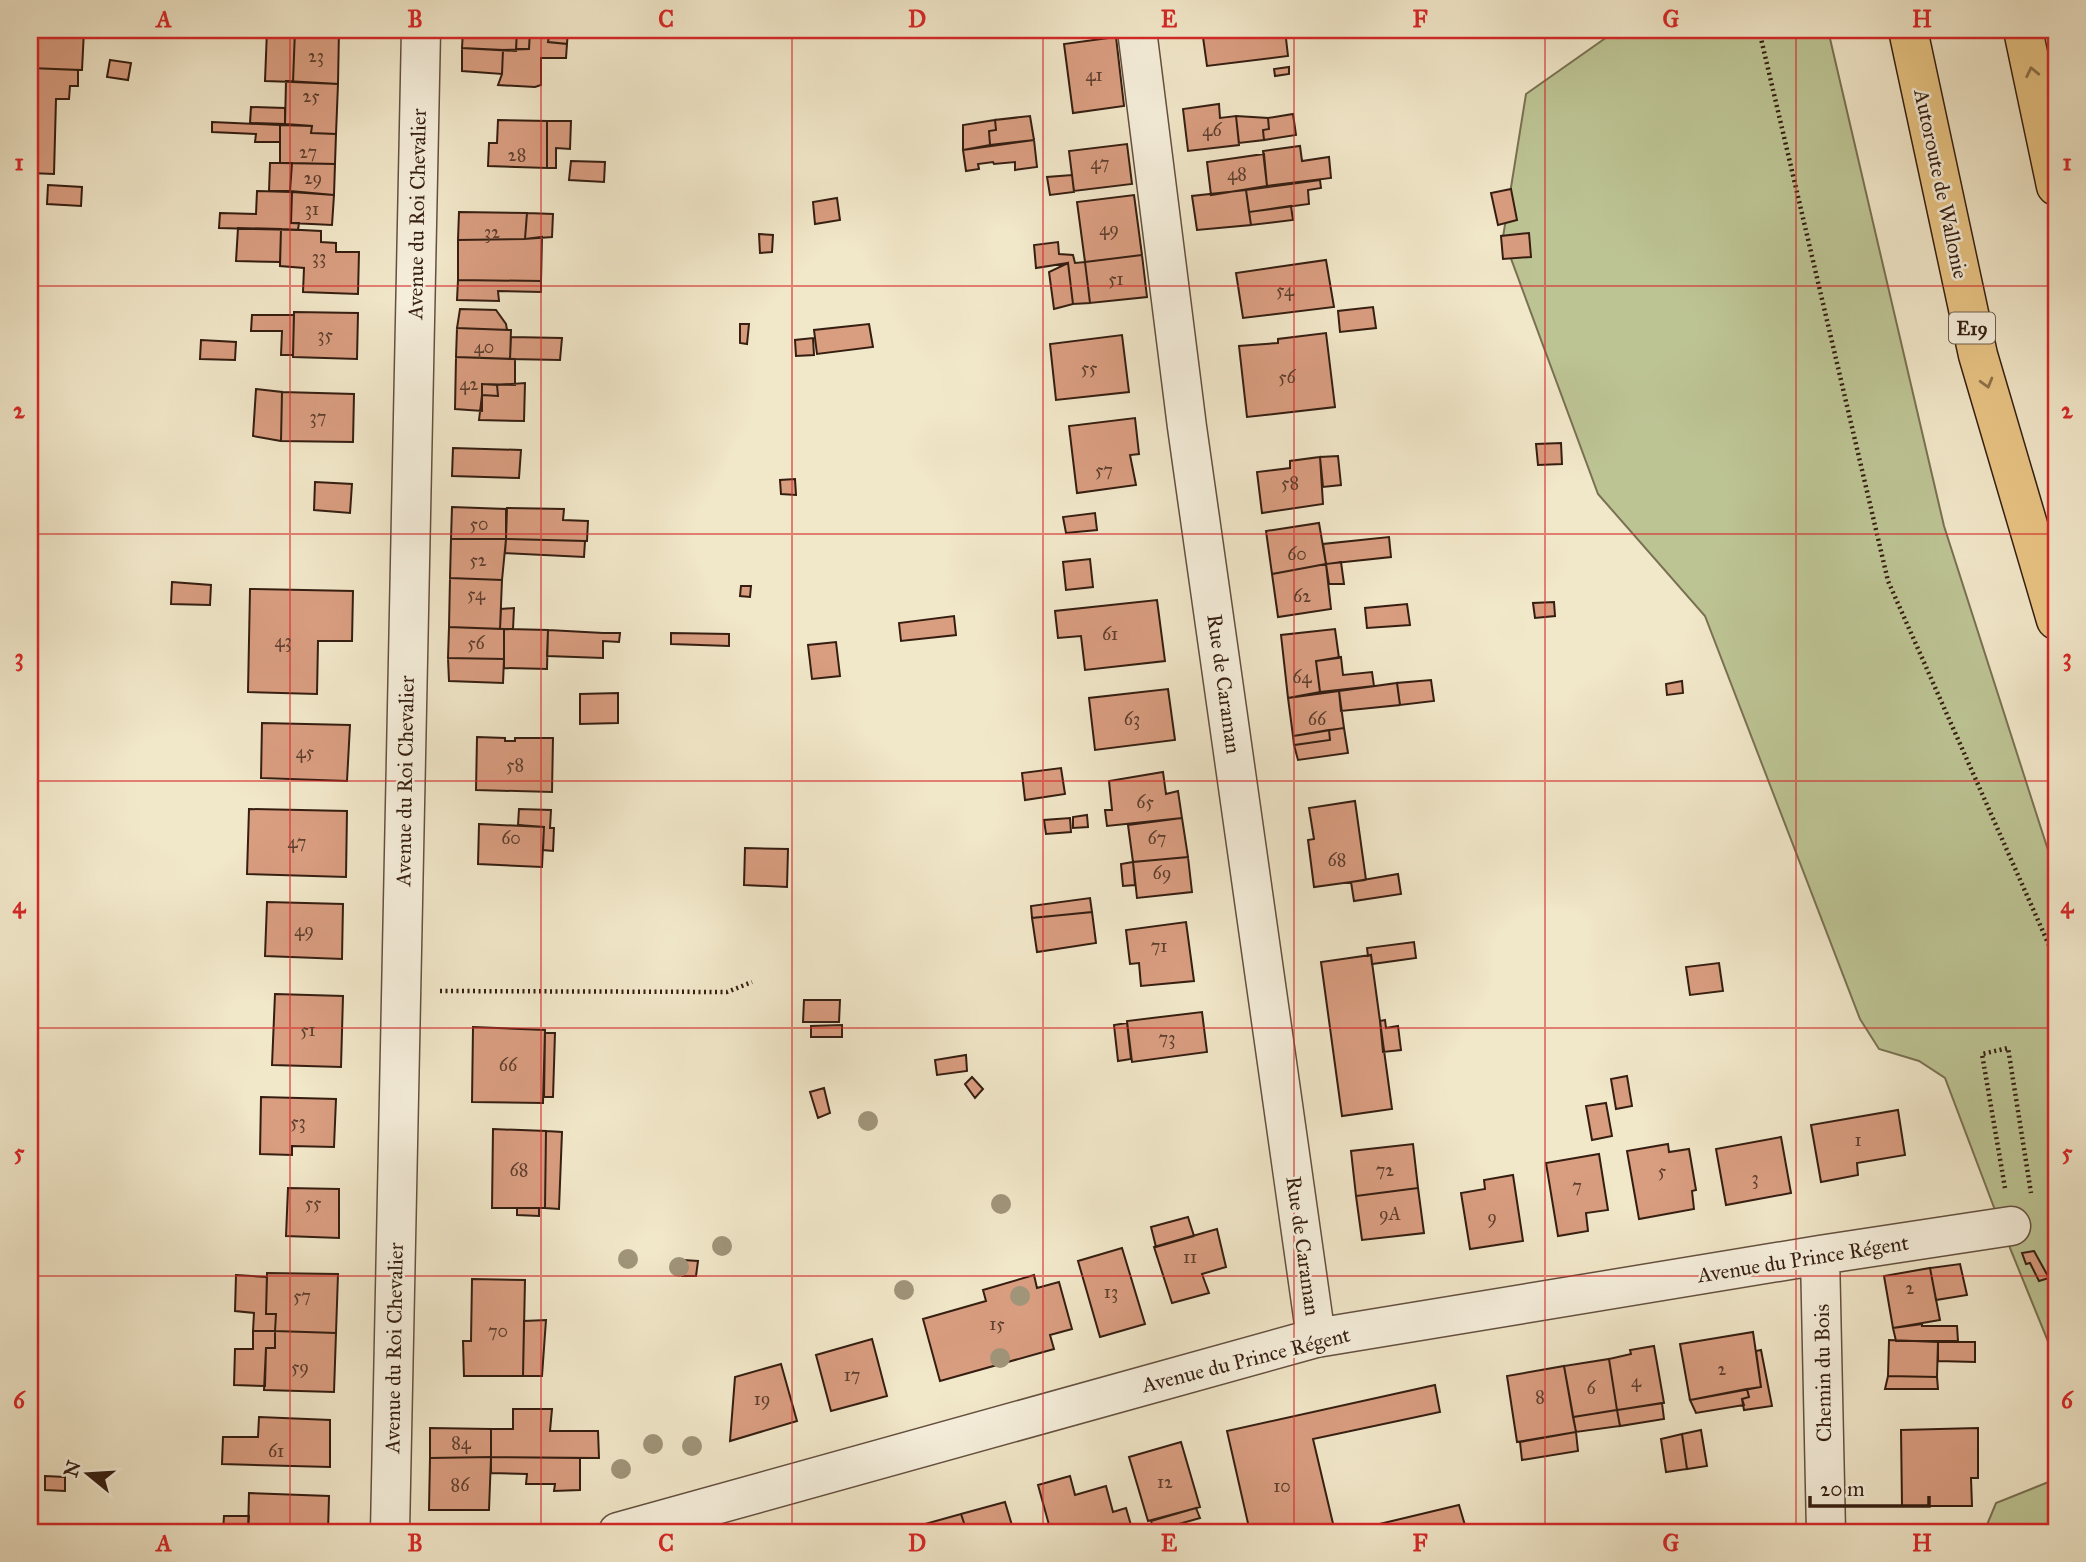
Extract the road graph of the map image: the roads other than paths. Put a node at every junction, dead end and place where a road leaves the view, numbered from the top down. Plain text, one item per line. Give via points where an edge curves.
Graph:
1 (421, 30) edge
2 (1137, 30) edge
3 (1908, 30) edge
4 (2023, 30) edge
5 (2056, 186) edge
6 (2056, 620) edge
7 (2011, 1226) road end
8 (1820, 1255) junction
9 (1316, 1338) junction
10 (390, 1532) edge
11 (618, 1532) edge
12 (1826, 1532) edge

1 - 10 street, Avenue du Roi Chevalier
2 - 9 street, Rue de Caraman via 1187,427
3 -> 6 highway, Autoroute de Wallonie / E19 via 1978,355
5 -> 4 highway
7 - 8 street, Avenue du Prince Régent
8 - 9 street, Avenue du Prince Régent
8 - 12 street, Chemin du Bois
9 - 11 street, Avenue du Prince Régent

